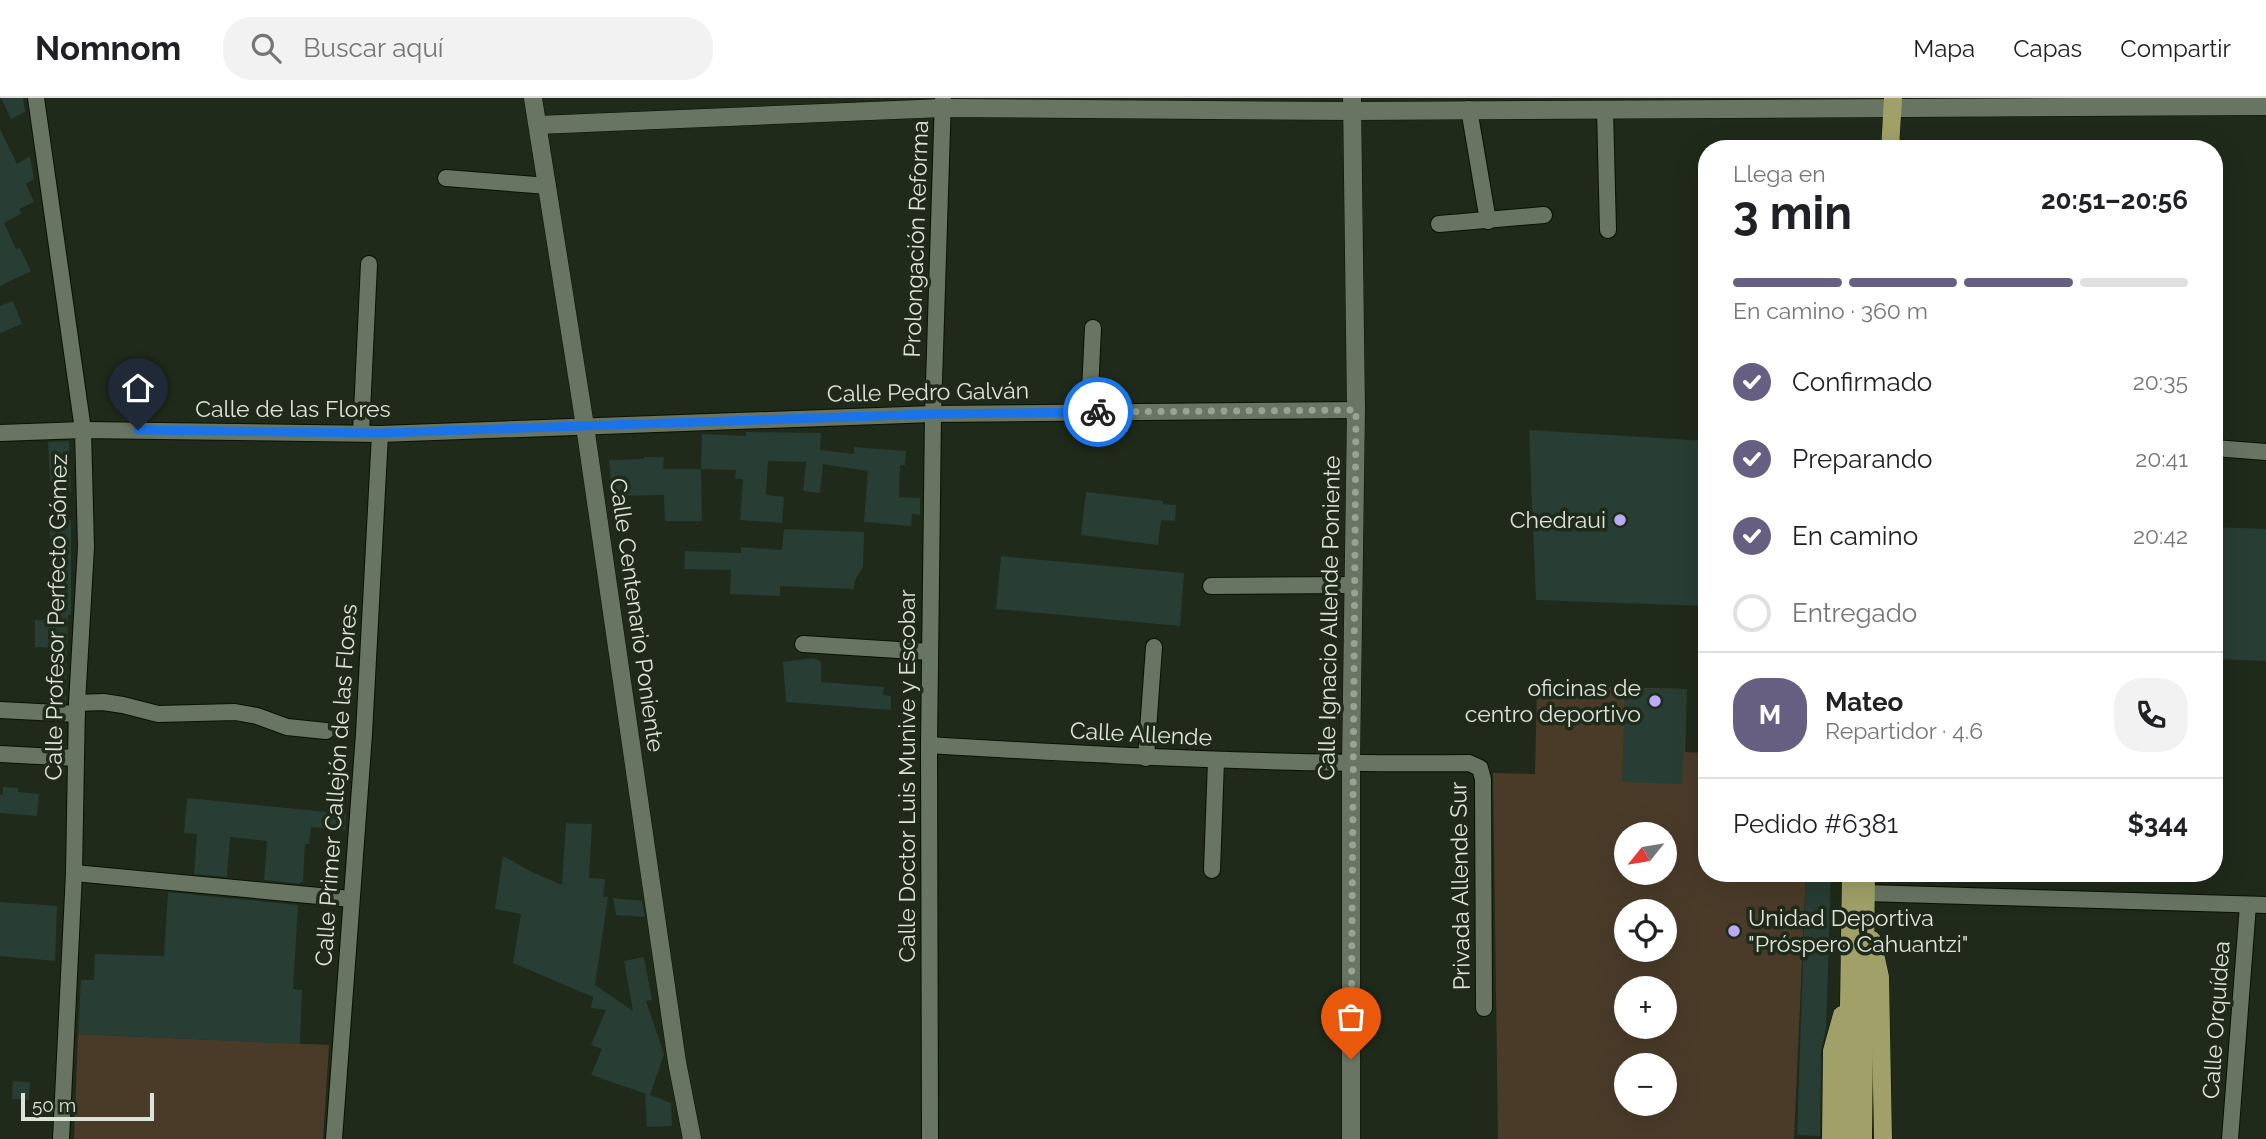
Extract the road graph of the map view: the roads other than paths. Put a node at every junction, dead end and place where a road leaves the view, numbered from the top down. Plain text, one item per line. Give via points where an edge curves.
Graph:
1 (36, 98) edge
2 (533, 98) edge
3 (1893, 102) edge
4 (943, 103) edge
5 (1352, 104) edge
6 (2266, 106) edge
7 (1469, 109) junction
8 (1605, 109) junction
9 (538, 125) junction
10 (1891, 140) edge
11 (446, 178) dead end
12 (548, 186) junction
13 (1544, 215) dead end
14 (1488, 221) junction
15 (1439, 224) dead end
16 (1608, 230) dead end
17 (369, 264) dead end
18 (1093, 328) dead end
19 (1356, 410) junction
20 (1089, 412) junction
21 (933, 414) junction
22 (585, 426) junction
23 (83, 430) junction
24 (0, 433) edge
25 (360, 433) junction
26 (380, 433) junction
27 (2223, 449) edge
28 (2266, 452) edge
29 (1354, 585) junction
30 (1211, 586) dead end
31 (803, 644) dead end
32 (1154, 647) dead end
33 (930, 652) junction
34 (77, 708) junction
35 (0, 710) edge
36 (326, 731) dead end
37 (929, 745) junction
38 (0, 754) edge
39 (76, 758) junction
40 (1146, 758) junction
41 (1216, 761) junction
42 (1352, 764) junction
43 (1212, 870) dead end
44 (74, 873) junction
45 (1851, 882) edge
46 (1866, 882) edge
47 (351, 899) junction
48 (1865, 901) junction
49 (2248, 905) junction
50 (2266, 905) edge
51 (1849, 988) junction
52 (1484, 1008) dead end
53 (61, 1139) edge
54 (334, 1139) edge
55 (692, 1139) edge
56 (930, 1139) edge
57 (1351, 1139) edge
58 (1831, 1139) edge
59 (1847, 1139) edge
60 (1863, 1139) edge
61 (1883, 1139) edge
62 (2230, 1139) edge

1 - 23 street, Calle Profesor Perfecto Gómez
2 - 9 street, Calle Centenario Poniente
3 - 6 street
3 - 8 street
3 - 10 main road
4 - 5 street
4 - 9 street
4 - 21 street, Prolongación Reforma
5 - 7 street
5 - 19 street, Calle Ignacio Allende Poniente
7 - 8 street
7 - 14 street
8 - 16 street
9 - 12 street, Calle Centenario Poniente
11 - 12 street
12 - 22 street, Calle Centenario Poniente
13 - 14 street
14 - 15 street
17 - 25 street
18 - 20 street
19 - 20 street, Calle Pedro Galván
19 - 29 street, Calle Ignacio Allende Poniente
20 - 21 street, Calle Pedro Galván
21 - 22 street, Calle Pedro Galván
21 - 33 street, Calle Doctor Luis Munive y Escobar
22 - 26 street, Calle de las Flores
22 - 55 street, Calle Centenario Poniente
23 - 24 street, Calle de las Flores
23 - 25 street, Calle de las Flores
23 - 34 street, Calle Profesor Perfecto Gómez via 86,547
25 - 26 street, Calle de las Flores
26 - 47 street, Calle Primer Callejón de las Flores via 365,734
27 - 28 street
29 - 30 street
29 - 42 street, Calle Ignacio Allende Poniente
31 - 33 street
32 - 40 street
33 - 37 street, Calle Doctor Luis Munive y Escobar
34 - 35 street
34 - 36 street via 103,702 158,714 235,712 287,727
34 - 39 street, Calle Profesor Perfecto Gómez
37 - 40 street, Calle Allende
37 - 56 street, Calle Doctor Luis Munive y Escobar
38 - 39 street
39 - 44 street, Calle Profesor Perfecto Gómez
40 - 41 street, Calle Allende
41 - 42 street, Calle Allende
41 - 43 street
42 - 52 street, Privada Allende Sur via 1469,763 1480,768
42 - 57 street, Calle Ignacio Allende Poniente
44 - 47 street
44 - 53 street, Calle Profesor Perfecto Gómez
45 - 51 main road
46 - 48 main road
47 - 54 street, Calle Primer Callejón de las Flores
48 - 49 street
48 - 60 main road
48 - 61 main road via 1880,977
49 - 50 street
49 - 62 street, Calle Orquídea
51 - 58 main road via 1832,1051
51 - 59 main road

